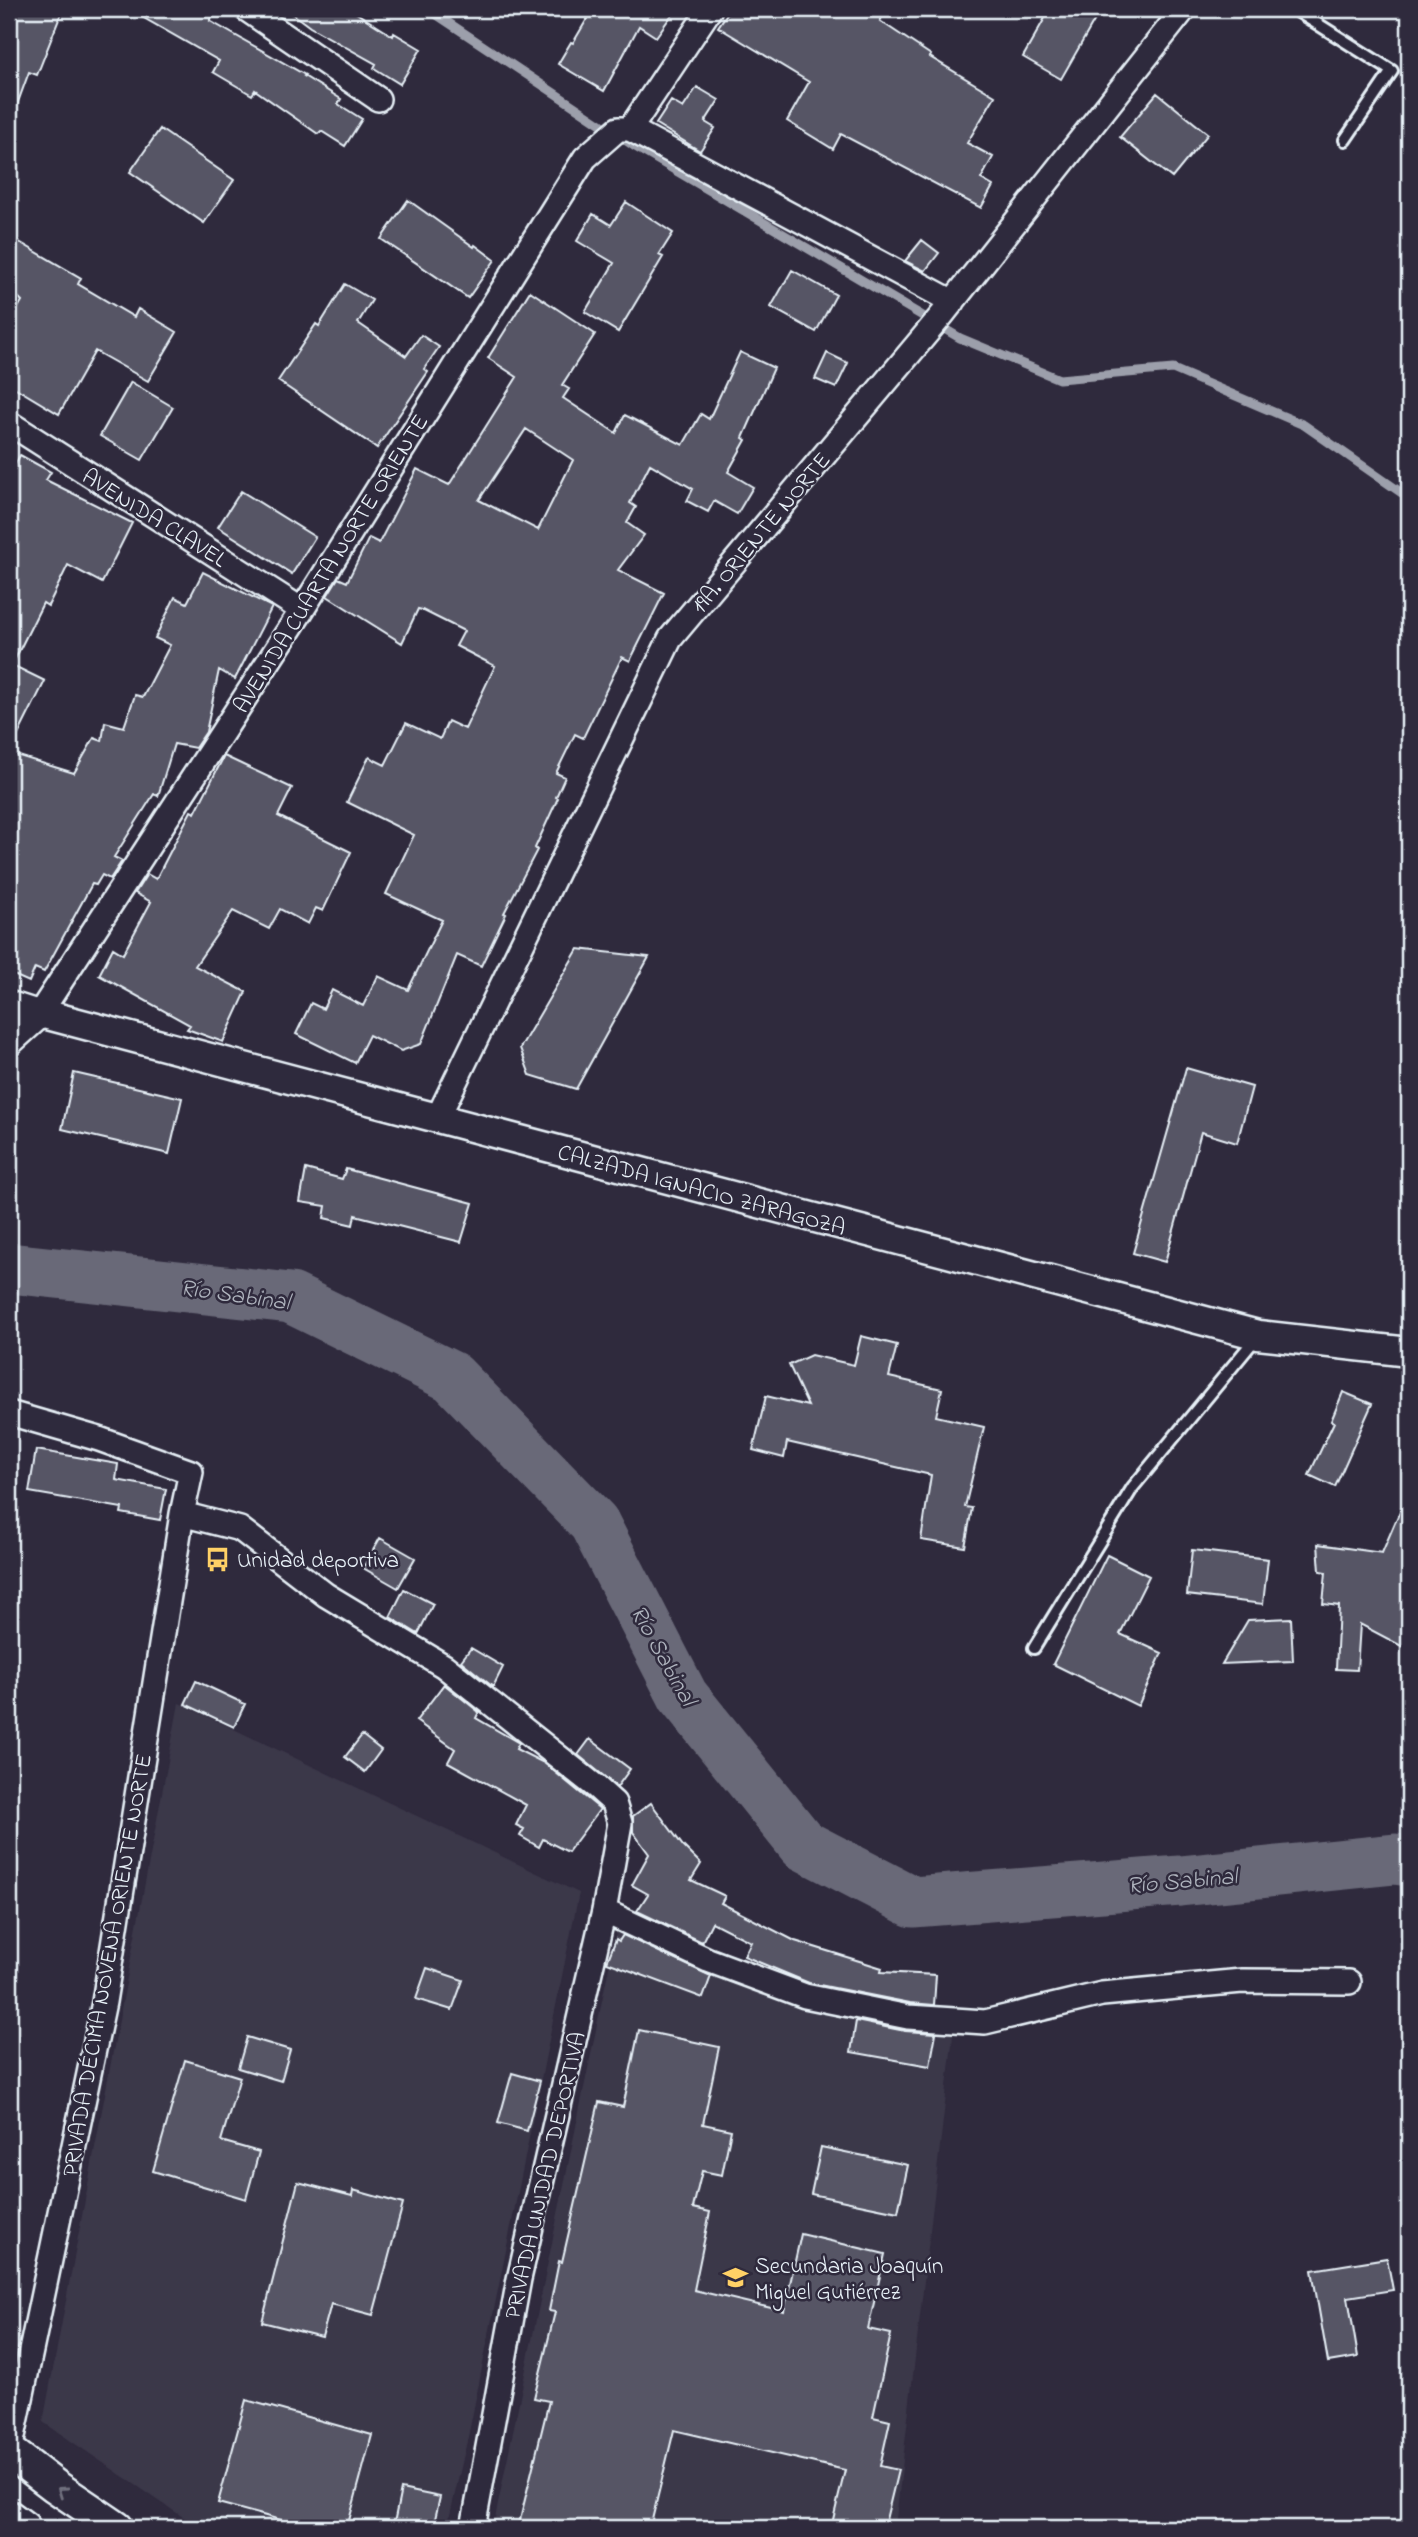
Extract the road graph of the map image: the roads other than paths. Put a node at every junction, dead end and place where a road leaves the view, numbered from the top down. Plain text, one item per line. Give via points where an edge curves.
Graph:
1 (246, 9) edge
2 (710, 9) edge
3 (1184, 9) edge
4 (1294, 9) edge
5 (379, 99) dead end
6 (624, 129) junction
7 (1345, 140) dead end
8 (948, 309) junction
9 (9, 423) edge
10 (302, 610) junction
11 (9, 1003) edge
12 (40, 1013) junction
13 (9, 1041) edge
14 (437, 1119) junction
15 (1258, 1335) junction
16 (1409, 1352) edge
17 (9, 1413) edge
18 (182, 1514) junction
19 (1034, 1648) dead end
20 (604, 1911) junction
21 (1349, 1982) dead end
22 (10, 2453) edge
23 (9, 2517) edge
24 (24, 2528) edge
25 (117, 2528) edge
26 (473, 2528) edge

1 - 5 street
2 - 6 street, AVENIDA CUARTA NORTE ORIENTE
3 - 8 street, 19A. ORIENTE NORTE
4 - 7 lane via 1392,71
6 - 8 street
6 - 10 street, AVENIDA CUARTA NORTE ORIENTE via 585,158
8 - 14 street, 19A. ORIENTE NORTE via 670,639
9 - 10 street, AVENIDA CLAVEL
10 - 12 street, AVENIDA CUARTA NORTE ORIENTE
11 - 12 street
12 - 13 street
12 - 14 street, CALZADA IGNACIO ZARAGOZA
14 - 15 street, CALZADA IGNACIO ZARAGOZA
15 - 16 street, CALZADA IGNACIO ZARAGOZA
15 - 19 lane via 1133,1487
17 - 18 street, PRIVADA DÉCIMA NOVENA ORIENTE NORTE via 191,1472
18 - 20 street, PRIVADA UNIDAD DEPORTIVA via 240,1529 326,1595 444,1666 614,1803 620,1823
18 - 22 street, PRIVADA DÉCIMA NOVENA ORIENTE NORTE via 104,2002
20 - 21 street via 708,1960 806,1996 908,2017 985,2022 1102,1994 1242,1981
20 - 26 street, PRIVADA UNIDAD DEPORTIVA via 519,2279
25 -> 22 main road
23 - 24 main road

